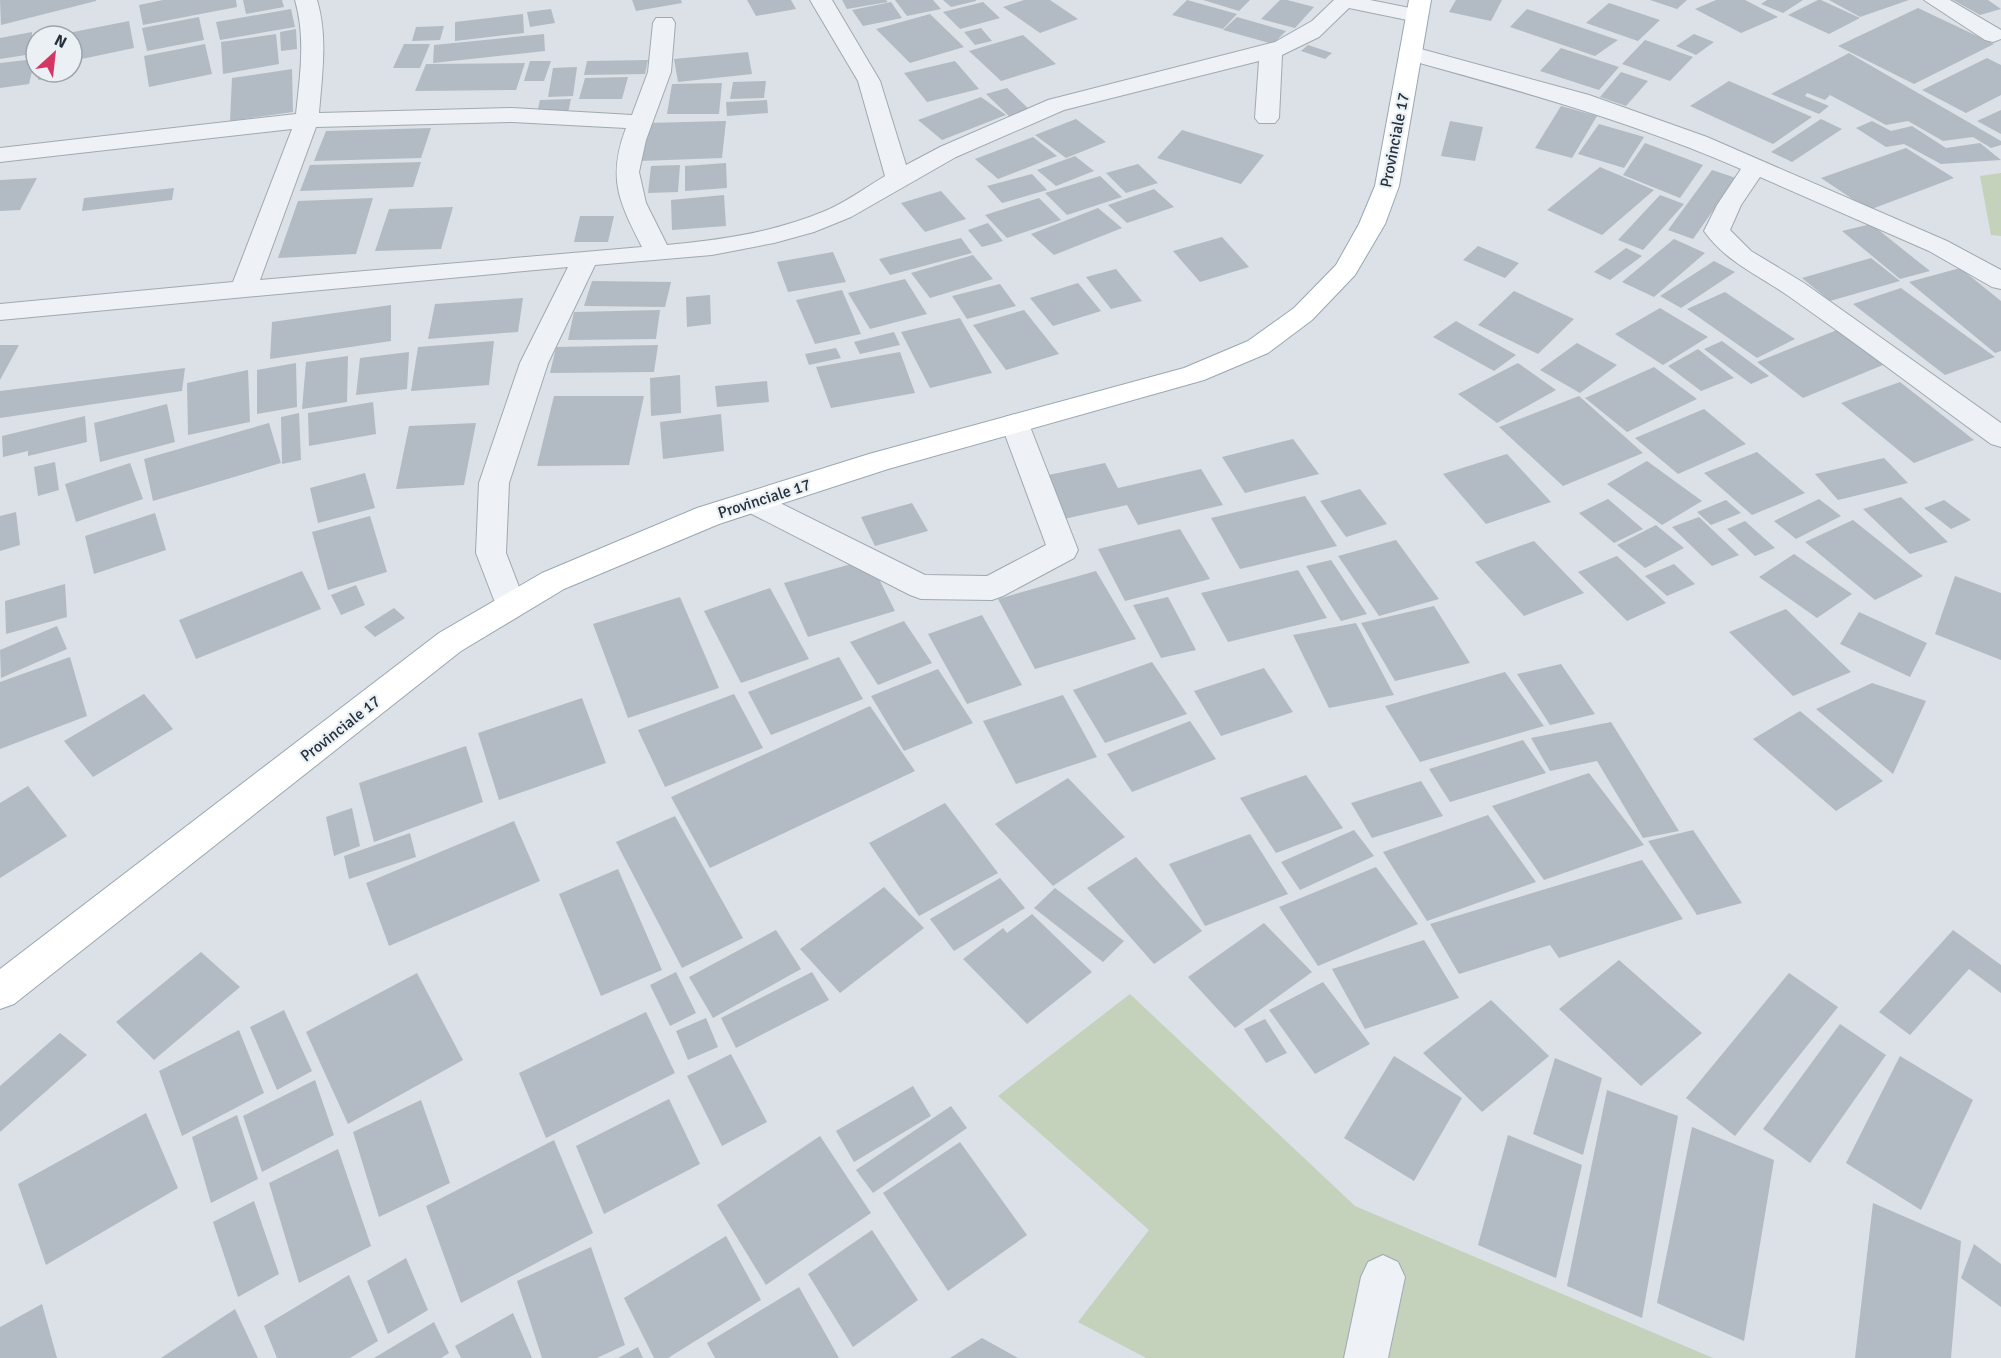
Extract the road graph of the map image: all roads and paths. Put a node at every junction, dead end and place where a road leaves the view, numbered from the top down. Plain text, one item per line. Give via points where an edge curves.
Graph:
1 (306, 0) edge
2 (821, 0) edge
3 (1343, 0) edge
4 (1935, 0) edge
5 (1418, 8) edge
6 (664, 23) dead end
7 (1993, 35) dead end
8 (1271, 51) junction
9 (1410, 53) junction
10 (1267, 118) dead end
11 (307, 120) junction
12 (640, 122) junction
13 (0, 155) edge
14 (1755, 166) junction
15 (898, 179) junction
16 (659, 254) junction
17 (586, 258) junction
18 (2001, 281) edge
19 (244, 288) junction
20 (0, 312) edge
21 (1015, 424) junction
22 (2001, 437) edge
23 (753, 502) junction
24 (510, 605) junction
25 (0, 992) edge
26 (1383, 1277) dead end
27 (1366, 1358) edge

1 - 11 street via 313,54
2 - 15 street via 869,81
3 - 5 street
3 - 8 street via 1330,20 1302,39
4 - 7 street
5 - 9 main road, Provinciale 17
6 - 12 street via 656,85
8 - 10 street
8 - 15 street via 1056,105 948,152
9 - 14 street via 1581,100
9 - 21 main road, Provinciale 17 via 1387,186 1372,224 1346,269 1303,314 1258,347 1194,374
11 - 12 street via 512,115
11 - 13 street
11 - 19 street
12 - 16 street via 627,172 635,204
14 - 18 street via 1938,246
14 - 22 street via 1717,231 1742,256 1795,289
15 - 16 street via 835,216 766,239
16 - 17 street
17 - 19 street
17 - 24 street via 534,363 494,483 491,553
19 - 20 street
21 - 23 main road, Provinciale 17 via 879,461
21 - 23 street via 1063,550 992,588 921,587
23 - 24 main road, Provinciale 17 via 708,516 553,581
24 - 25 main road, Provinciale 17 via 450,642
26 - 27 street

